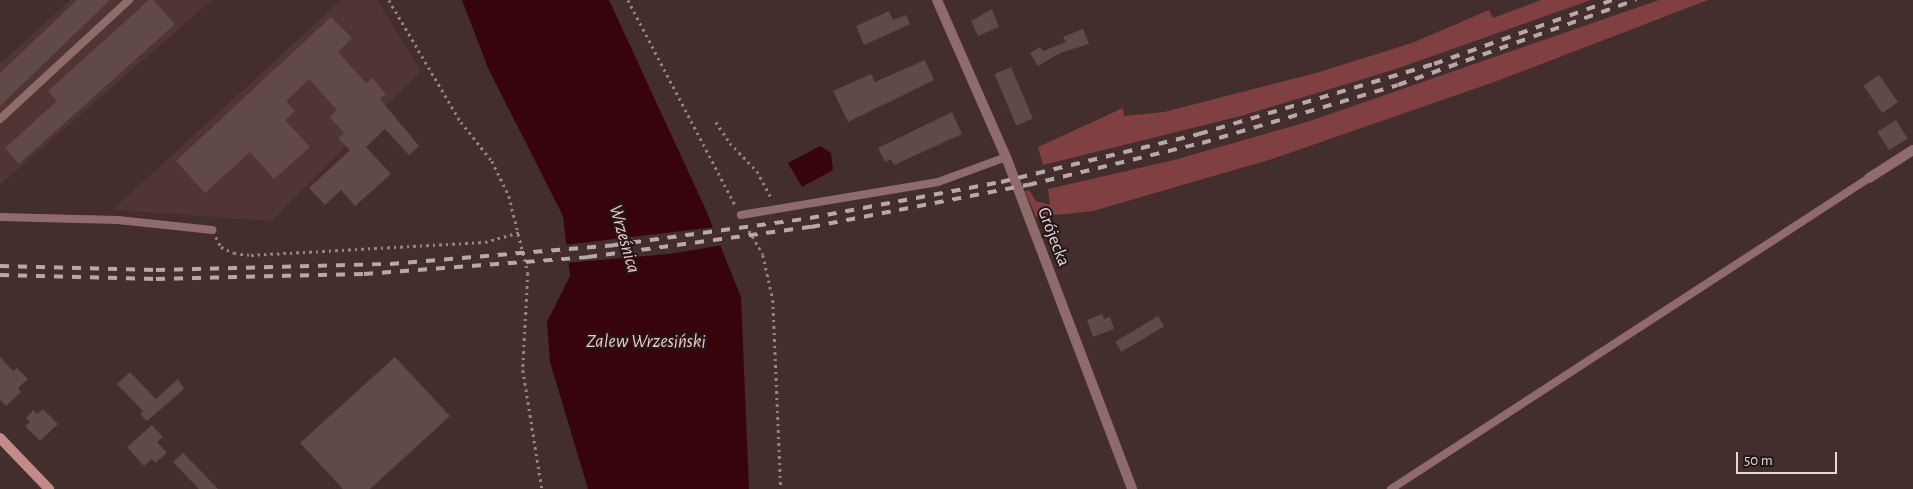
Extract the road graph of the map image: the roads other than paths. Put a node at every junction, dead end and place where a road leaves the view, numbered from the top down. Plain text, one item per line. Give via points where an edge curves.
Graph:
1 (129, 0) edge
2 (937, 0) edge
3 (0, 119) edge
4 (1913, 150) edge
5 (1006, 157) junction
6 (1869, 178) joint
7 (741, 215) road end
8 (0, 217) edge
9 (212, 230) road end
10 (0, 438) edge
11 (47, 488) edge
12 (1132, 489) edge
13 (1391, 489) edge

1 - 3 lane
2 - 5 street, Grójecka
4 - 6 street
5 - 7 lane via 938,182
5 - 12 street, Grójecka
6 - 13 lane
8 - 9 lane via 118,220
10 - 11 street

